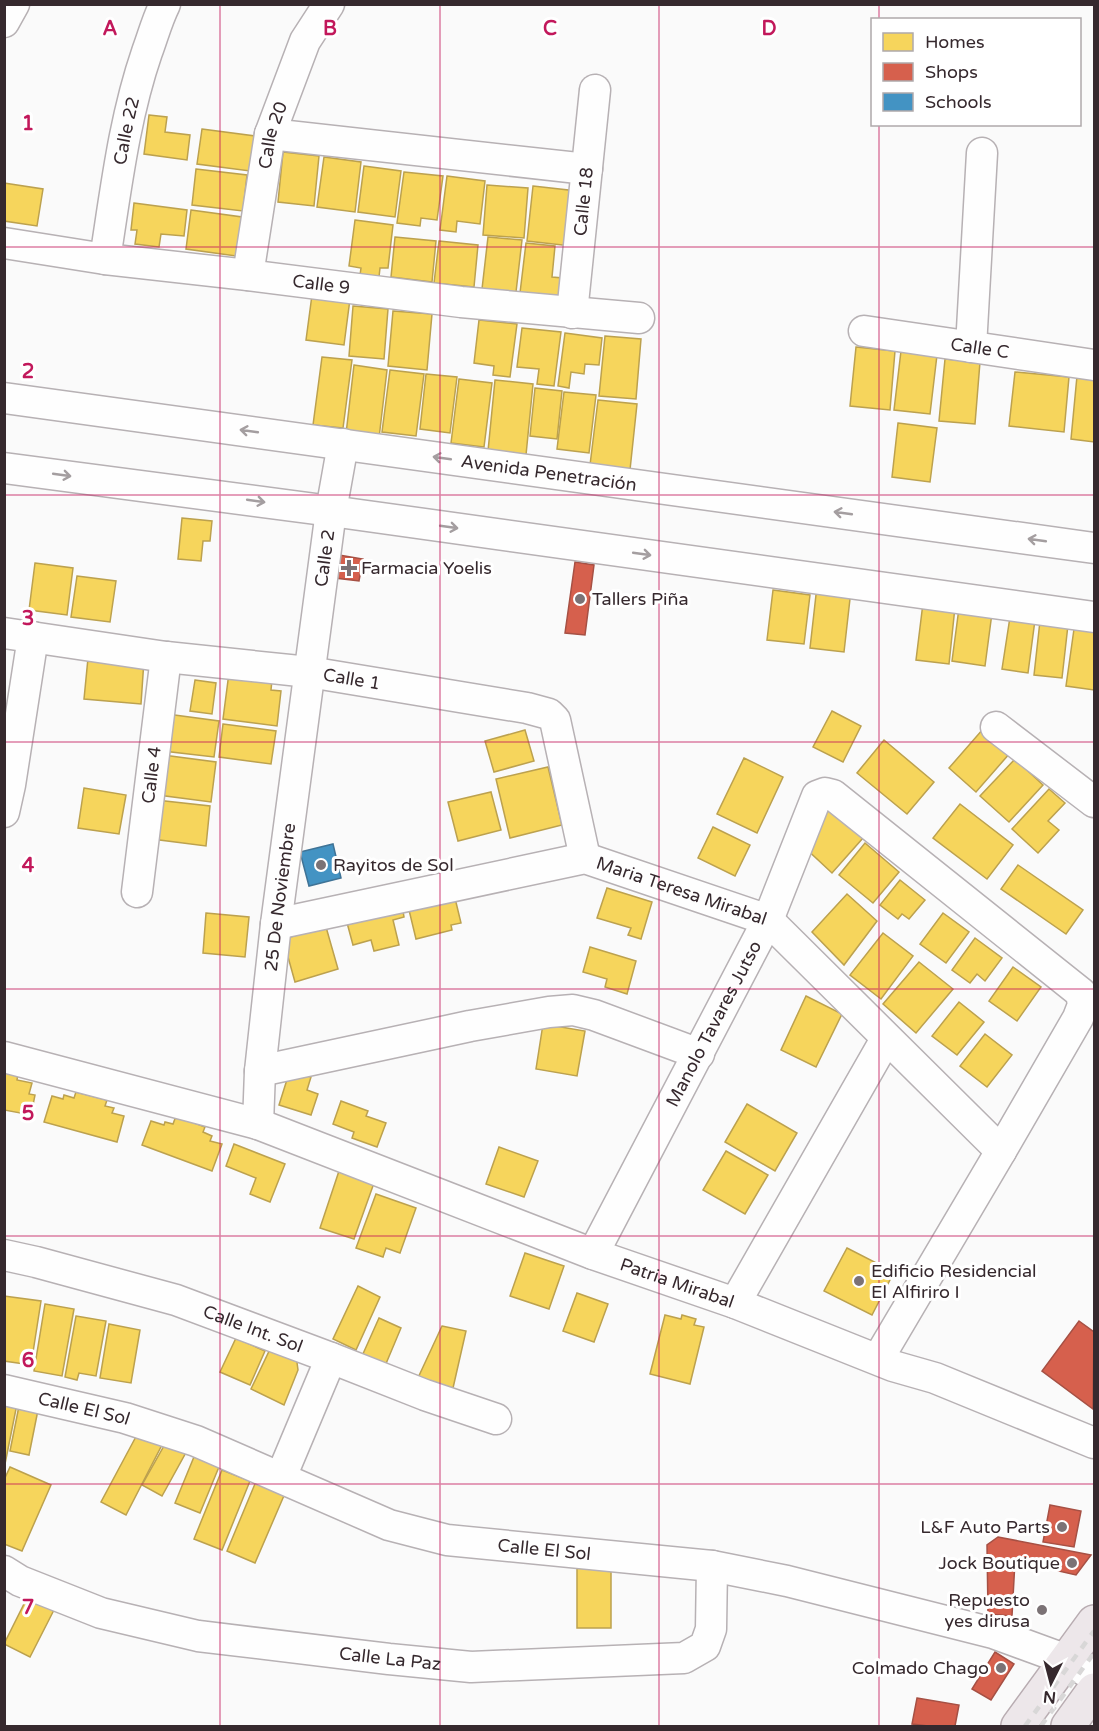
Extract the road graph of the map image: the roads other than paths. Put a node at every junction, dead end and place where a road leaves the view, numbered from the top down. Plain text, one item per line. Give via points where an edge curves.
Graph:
1 (14, 4) edge
2 (165, 4) edge
3 (329, 4) edge
4 (4, 22) edge
5 (595, 90) dead end
6 (270, 134) junction
7 (982, 153) dead end
8 (587, 169) junction
9 (4, 243) edge
10 (105, 260) junction
11 (248, 275) junction
12 (572, 313) junction
13 (639, 318) dead end
14 (864, 331) dead end
15 (971, 347) junction
16 (1095, 365) edge
17 (4, 398) edge
18 (343, 444) junction
19 (4, 468) edge
20 (331, 511) junction
21 (1095, 548) edge
22 (1095, 617) edge
23 (19, 635) edge
24 (166, 657) junction
25 (309, 672) junction
26 (996, 727) dead end
27 (1095, 802) edge
28 (4, 812) edge
29 (585, 858) junction
30 (137, 892) dead end
31 (768, 920) junction
32 (276, 924) junction
33 (886, 1039) junction
34 (699, 1054) junction
35 (4, 1057) edge
36 (260, 1071) junction
37 (258, 1124) junction
38 (1001, 1151) junction
39 (593, 1254) junction
40 (4, 1255) edge
41 (735, 1303) junction
42 (331, 1358) junction
43 (885, 1362) junction
44 (4, 1390) edge
45 (496, 1419) dead end
46 (1095, 1443) edge
47 (1095, 1457) edge
48 (281, 1477) junction
49 (712, 1566) junction
50 (4, 1571) edge
51 (1095, 1622) edge
52 (1067, 1660) junction
53 (1095, 1676) edge
54 (1095, 1690) edge
55 (1018, 1726) edge
56 (1068, 1726) edge

1 - 4 street
2 - 10 street, Calle 22 via 140,74 123,139
3 - 6 street, Calle 20 via 305,41
5 - 8 street, Calle 18
6 - 8 street
6 - 11 street, Calle 20
7 - 15 street
8 - 12 street, Calle 18
9 - 10 street, Calle 9
10 - 11 street, Calle 9
11 - 12 street, Calle 9
12 - 13 street, Calle 9
14 - 15 street, Calle C
15 - 16 street, Calle C
18 -> 17 street, Avenida Penetración
18 - 20 street, Calle 2
21 -> 18 street, Avenida Penetración
19 -> 20 street
20 -> 22 street
20 - 25 street, Calle 2
23 - 24 street, Calle 1
23 - 28 street via 10,785
24 - 25 street, Calle 1
24 - 30 street, Calle 4
25 - 29 street, Calle 1 via 527,708 552,716
25 - 32 street, 25 De Noviembre
26 - 27 street
29 - 31 street, Maria Teresa Mirabal
29 - 32 street, Maria Teresa Mirabal
31 - 33 street, Maria Teresa Mirabal
31 - 34 street, Manolo Tavares Jutso
31 - 38 street, Manolo Tavares Jutso via 817,796 825,793 833,795 1080,993 1083,1005 1078,1018
32 - 36 street, 25 De Noviembre
33 - 38 street, Maria Teresa Mirabal
33 - 41 street
34 - 36 street via 573,1010 470,1026
34 - 39 street, Manolo Tavares Jutso
35 - 37 street, Patria Mirabal
36 - 37 street, 25 De Noviembre
37 - 39 street, Patria Mirabal
38 - 43 street
39 - 41 street, Patria Mirabal
40 - 42 street, Calle Int. Sol via 176,1300
41 - 43 street, Patria Mirabal
42 - 45 street, Calle Int. Sol
42 - 48 street
43 - 46 street, Patria Mirabal via 935,1378
43 - 47 street via 933,1388
44 - 48 street, Calle El Sol via 125,1418
48 - 49 street, Calle El Sol via 389,1525 447,1540
49 - 50 street, Calle La Paz via 711,1629 705,1646 684,1658 471,1667 198,1636 101,1613
49 - 52 street, Calle El Sol via 787,1581 993,1634
51 - 52 main road
52 - 53 street, Calle El Sol
52 - 55 main road
54 - 56 main road

